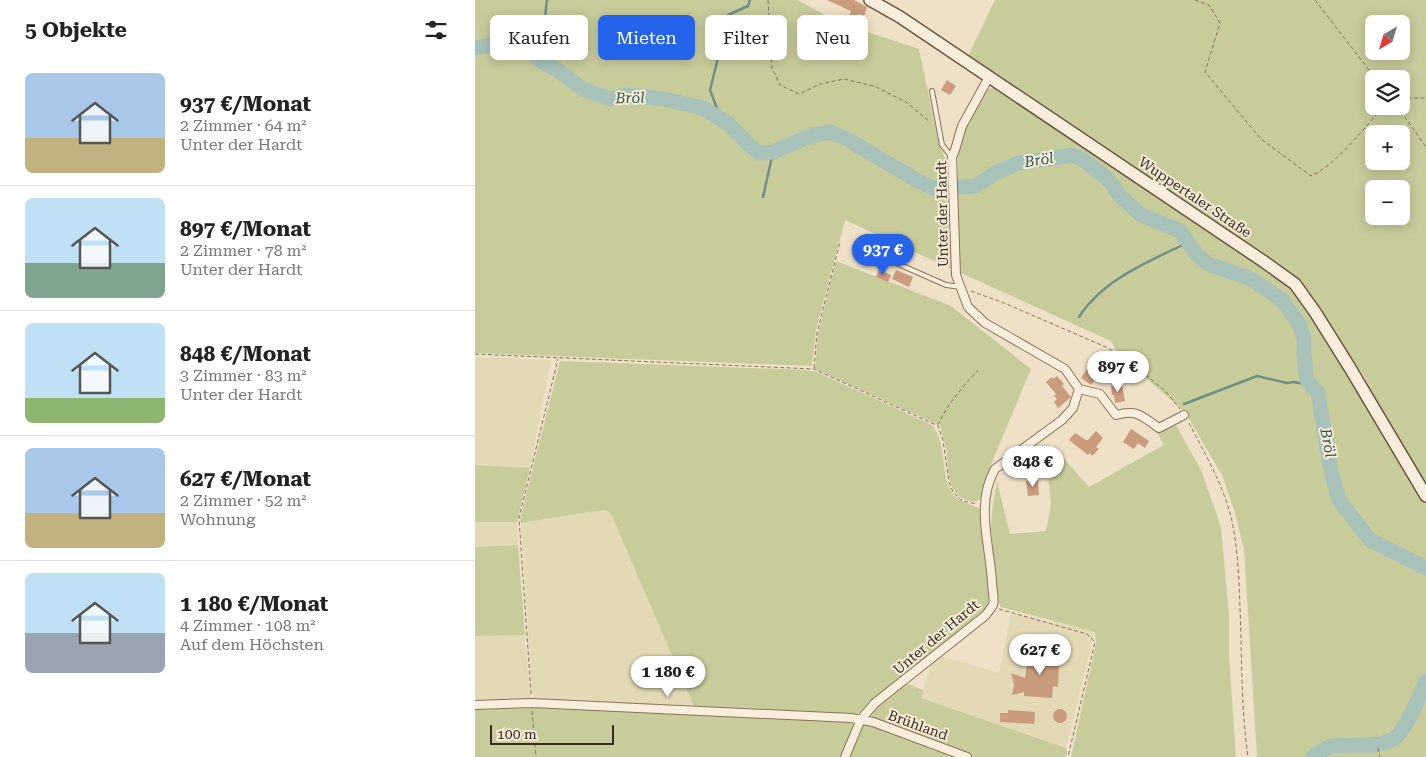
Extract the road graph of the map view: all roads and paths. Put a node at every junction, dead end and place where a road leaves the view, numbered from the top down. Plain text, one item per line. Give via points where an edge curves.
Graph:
1 (768, 0) edge
2 (870, 0) edge
3 (1195, 0) edge
4 (1315, 0) edge
5 (1369, 70) edge
6 (989, 77) junction
7 (932, 92) dead end
8 (1410, 98) edge
9 (1426, 98) edge
10 (1376, 115) edge
11 (1403, 115) edge
12 (939, 129) junction
13 (1426, 147) edge
14 (952, 157) junction
15 (841, 242) dead end
16 (896, 263) dead end
17 (961, 287) junction
18 (475, 354) edge
19 (559, 358) junction
20 (814, 369) junction
21 (978, 370) dead end
22 (1079, 389) junction
23 (1184, 415) junction
24 (938, 426) junction
25 (1426, 496) edge
26 (985, 506) junction
27 (991, 607) junction
28 (532, 703) junction
29 (475, 706) edge
30 (861, 719) junction
31 (1379, 748) dead end
32 (536, 757) edge
33 (845, 757) edge
34 (967, 757) edge
35 (1068, 757) edge
36 (1248, 757) edge
37 (1380, 757) edge

1 - 12 path via 772,68 780,85 799,94 820,84 844,79 874,86 906,102
2 - 6 main road, Wuppertaler Straße
3 - 10 path via 1209,5 1220,23 1205,72 1261,139 1311,176 1343,150
4 - 5 path
6 - 14 street, Unter der Hardt via 962,126
6 - 25 main road, Wuppertaler Straße via 1295,284 1350,368
7 - 12 lane
8 - 9 path
11 - 13 path
12 - 14 lane via 942,145
14 - 17 street, Unter der Hardt via 956,275
15 - 20 path via 817,333
16 - 17 lane via 947,285
17 - 22 street, Unter der Hardt via 968,307 985,322 1065,369
17 - 23 path via 1108,348 1166,392
18 - 19 path
19 - 20 path
19 - 28 path via 519,518
20 - 24 path
21 - 24 path via 954,397
22 - 23 street via 1100,394 1116,415 1137,414 1159,428
22 - 26 street, Unter der Hardt via 1073,408 1062,420 995,469 989,480
23 - 36 path via 1218,481 1231,519 1238,557 1244,728
24 - 26 path via 953,492 962,501
26 - 27 street, Unter der Hardt
27 - 30 street, Unter der Hardt via 875,703
27 - 35 path via 1087,634 1095,642
28 - 29 street, Brühland
28 - 30 street, Brühland
28 - 32 path
30 - 33 street, Unter der Hardt
30 - 34 street, Brühland
31 - 37 path

